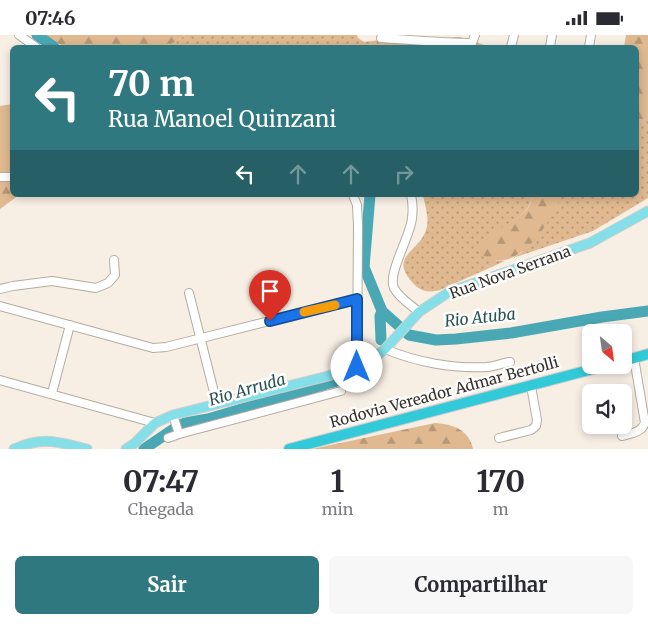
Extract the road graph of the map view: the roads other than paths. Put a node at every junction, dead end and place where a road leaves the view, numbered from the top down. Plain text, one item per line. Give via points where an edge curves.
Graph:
1 (19, 35) edge
2 (475, 35) edge
3 (381, 38) dead end
4 (424, 38) edge
5 (436, 39) edge
6 (33, 45) edge
7 (354, 197) edge
8 (412, 197) edge
9 (648, 211) edge
10 (114, 260) dead end
11 (0, 289) edge
12 (189, 293) dead end
13 (357, 299) junction
14 (0, 306) edge
15 (417, 314) junction
16 (70, 325) junction
17 (201, 337) junction
18 (385, 349) junction
19 (648, 355) edge
20 (632, 358) edge
21 (510, 361) dead end
22 (357, 367) junction
23 (632, 370) edge
24 (582, 372) edge
25 (0, 379) edge
26 (531, 386) junction
27 (341, 391) dead end
28 (52, 393) junction
29 (217, 404) junction
30 (172, 415) junction
31 (155, 423) junction
32 (179, 434) junction
33 (622, 436) dead end
34 (168, 438) dead end
35 (498, 438) dead end
36 (47, 444) edge
37 (14, 449) edge
38 (87, 449) edge
39 (126, 449) edge
40 (289, 449) edge

1 - 6 street
2 - 5 street via 472,43
3 - 4 street
4 - 5 street
7 - 13 street via 358,226
8 - 15 street via 412,220 394,271 393,286
9 - 15 main road, Rua Nova Serrana via 590,243 449,292
10 - 11 street via 115,275 108,283 96,288 52,281
12 - 17 street
13 - 17 street
13 - 22 street
14 - 16 street
15 - 18 main road, Rua Nova Serrana
16 - 17 street via 153,348
16 - 28 street
17 - 29 street
18 - 21 street via 441,364 489,367
18 - 22 main road, Rua Nova Serrana
19 - 20 highway
22 - 29 main road, Rua Nova Serrana
23 - 33 street via 646,423 638,431
24 - 26 highway, Rodovia Vereador Admar Bertolli
25 - 28 street
26 - 35 street via 536,426
26 - 40 highway, Rodovia Vereador Admar Bertolli
27 - 32 street
28 - 31 street
29 - 30 main road, Rua Nova Serrana
30 - 31 main road, Rua Nova Serrana
30 - 32 street
31 - 39 main road, Rua Nova Serrana
32 - 34 street
36 - 37 main road via 31,442
36 - 38 main road

